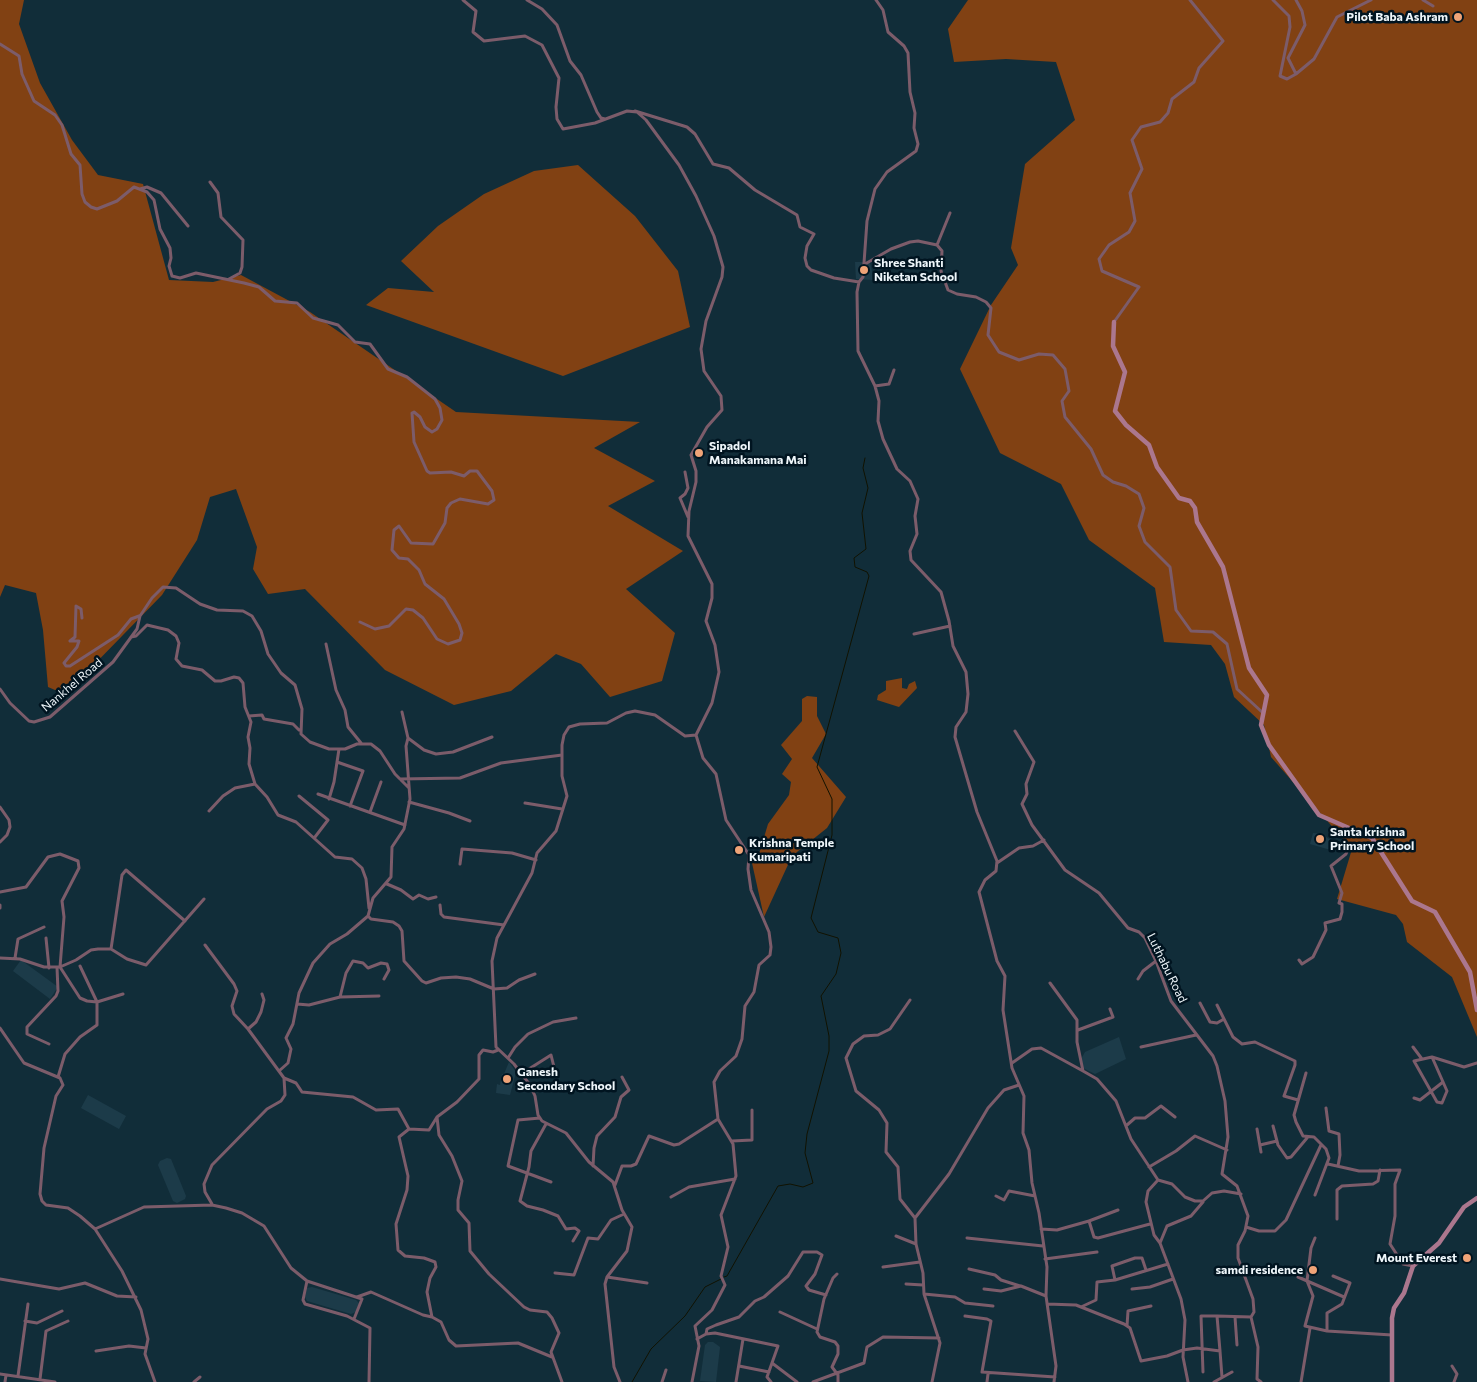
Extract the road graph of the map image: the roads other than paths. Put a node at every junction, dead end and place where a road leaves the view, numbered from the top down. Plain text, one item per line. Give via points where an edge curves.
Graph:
1 (463, 0) edge
2 (527, 0) edge
3 (876, 0) edge
4 (1190, 0) edge
5 (1273, 0) edge
6 (1296, 0) edge
7 (1371, 0) edge
8 (1423, 0) edge
9 (1433, 6) dead end
10 (0, 44) edge
11 (1296, 74) junction
12 (632, 111) junction
13 (606, 119) junction
14 (210, 182) dead end
15 (140, 189) junction
16 (950, 213) dead end
17 (188, 226) dead end
18 (937, 245) junction
19 (865, 264) junction
20 (229, 280) junction
21 (859, 282) junction
22 (1114, 322) joint
23 (894, 370) dead end
24 (875, 386) junction
25 (685, 472) dead end
26 (688, 518) junction
27 (140, 616) junction
28 (82, 618) dead end
29 (360, 622) dead end
30 (950, 626) junction
31 (914, 634) dead end
32 (131, 637) junction
33 (326, 644) dead end
34 (0, 689) edge
35 (402, 712) dead end
36 (1262, 712) junction
37 (249, 716) junction
38 (300, 731) junction
39 (1015, 731) dead end
40 (696, 735) junction
41 (492, 737) dead end
42 (408, 738) junction
43 (361, 743) junction
44 (339, 749) junction
45 (562, 756) junction
46 (337, 762) junction
47 (408, 778) junction
48 (400, 779) junction
49 (381, 782) dead end
50 (255, 784) junction
51 (409, 788) junction
52 (318, 794) dead end
53 (299, 796) dead end
54 (329, 798) junction
55 (409, 802) junction
56 (525, 803) dead end
57 (350, 806) junction
58 (0, 807) edge
59 (562, 809) junction
60 (209, 811) dead end
61 (370, 812) junction
62 (470, 821) dead end
63 (405, 825) junction
64 (315, 837) junction
65 (1044, 840) junction
66 (0, 842) edge
67 (1339, 846) dead end
68 (536, 860) junction
69 (997, 863) junction
70 (460, 864) dead end
71 (387, 884) junction
72 (0, 892) edge
73 (436, 897) dead end
74 (204, 899) dead end
75 (440, 905) dead end
76 (369, 909) junction
77 (368, 916) junction
78 (185, 921) junction
79 (504, 925) junction
80 (44, 927) dead end
81 (46, 938) dead end
82 (205, 945) dead end
83 (112, 949) junction
84 (0, 958) edge
85 (15, 958) junction
86 (1298, 960) dead end
87 (1156, 961) junction
88 (80, 966) dead end
89 (59, 967) junction
90 (49, 968) junction
91 (535, 974) dead end
92 (384, 979) dead end
93 (1138, 979) dead end
94 (1050, 983) dead end
95 (494, 989) junction
96 (122, 994) dead end
97 (262, 994) dead end
98 (379, 996) dead end
99 (340, 997) junction
100 (910, 1000) dead end
101 (97, 1002) junction
102 (1200, 1003) dead end
103 (297, 1004) junction
104 (1217, 1005) dead end
105 (1110, 1009) dead end
106 (1477, 1010) edge
107 (576, 1018) dead end
108 (1224, 1019) junction
109 (0, 1028) edge
110 (248, 1028) junction
111 (1078, 1030) junction
112 (1196, 1035) junction
113 (49, 1044) dead end
114 (1141, 1047) dead end
115 (1413, 1047) dead end
116 (498, 1050) junction
117 (1432, 1057) junction
118 (508, 1058) junction
119 (1422, 1059) junction
120 (1011, 1063) junction
121 (1477, 1063) edge
122 (279, 1070) junction
123 (555, 1071) dead end
124 (1083, 1071) junction
125 (1306, 1073) dead end
126 (521, 1074) junction
127 (58, 1077) junction
128 (622, 1077) dead end
129 (284, 1078) junction
130 (1443, 1082) junction
131 (1019, 1085) junction
132 (1431, 1091) junction
133 (1414, 1098) dead end
134 (1298, 1100) junction
135 (1326, 1108) dead end
136 (752, 1110) dead end
137 (438, 1117) junction
138 (1175, 1117) dead end
139 (540, 1118) junction
140 (718, 1119) junction
141 (546, 1124) junction
142 (1126, 1125) junction
143 (1272, 1126) dead end
144 (409, 1129) junction
145 (1258, 1129) dead end
146 (1307, 1138) junction
147 (732, 1141) junction
148 (1277, 1141) junction
149 (1321, 1144) junction
150 (1260, 1145) junction
151 (1228, 1150) junction
152 (1261, 1152) dead end
153 (1328, 1164) junction
154 (593, 1166) junction
155 (1338, 1166) junction
156 (1149, 1167) junction
157 (1380, 1170) junction
158 (528, 1174) junction
159 (735, 1179) junction
160 (1158, 1180) junction
161 (551, 1182) dead end
162 (615, 1185) junction
163 (1241, 1194) junction
164 (1315, 1195) dead end
165 (996, 1196) dead end
166 (1035, 1196) junction
167 (671, 1197) dead end
168 (1477, 1198) edge
169 (1203, 1201) junction
170 (212, 1205) junction
171 (1118, 1210) dead end
172 (624, 1214) junction
173 (915, 1218) junction
174 (1337, 1219) dead end
175 (1089, 1221) junction
176 (1150, 1224) junction
177 (1246, 1227) junction
178 (95, 1229) junction
179 (1042, 1229) junction
180 (896, 1236) dead end
181 (967, 1238) dead end
182 (1315, 1238) dead end
183 (573, 1241) dead end
184 (1160, 1243) junction
185 (916, 1244) junction
186 (1043, 1246) junction
187 (1097, 1252) dead end
188 (1045, 1260) junction
189 (920, 1262) junction
190 (1168, 1264) junction
191 (1414, 1266) junction
192 (883, 1268) dead end
193 (969, 1268) dead end
194 (1146, 1270) junction
195 (555, 1273) dead end
196 (837, 1274) dead end
197 (1333, 1276) dead end
198 (607, 1277) junction
199 (1298, 1277) dead end
200 (0, 1279) edge
201 (1115, 1280) junction
202 (1173, 1280) junction
203 (307, 1281) junction
204 (1307, 1281) junction
205 (647, 1283) dead end
206 (906, 1284) dead end
207 (923, 1285) junction
208 (1021, 1286) junction
209 (1132, 1289) dead end
210 (984, 1290) dead end
211 (924, 1294) junction
212 (826, 1295) junction
213 (1046, 1296) junction
214 (136, 1297) junction
215 (357, 1297) junction
216 (1344, 1297) junction
217 (28, 1304) dead end
218 (1047, 1304) junction
219 (993, 1306) dead end
220 (1151, 1306) dead end
221 (1081, 1307) junction
222 (62, 1311) dead end
223 (780, 1312) dead end
224 (965, 1316) dead end
225 (1217, 1316) junction
226 (432, 1317) junction
227 (1235, 1317) junction
228 (1251, 1317) junction
229 (354, 1319) junction
230 (26, 1321) junction
231 (68, 1321) dead end
232 (1126, 1326) junction
233 (1310, 1328) junction
234 (817, 1329) junction
235 (1327, 1331) junction
236 (706, 1334) junction
237 (1392, 1335) junction
238 (939, 1338) junction
239 (697, 1339) junction
240 (743, 1339) junction
241 (1237, 1345) dead end
242 (146, 1348) junction
243 (1183, 1350) junction
244 (1202, 1350) junction
245 (96, 1351) dead end
246 (1220, 1351) junction
247 (554, 1357) junction
248 (772, 1364) junction
249 (739, 1366) junction
250 (1452, 1366) dead end
251 (666, 1370) dead end
252 (769, 1372) junction
253 (1203, 1372) dead end
254 (1232, 1372) dead end
255 (837, 1373) junction
256 (0, 1374) edge
257 (6, 1374) junction
258 (988, 1374) junction
259 (18, 1376) junction
260 (200, 1377) dead end
261 (1055, 1377) junction
262 (1222, 1377) junction
263 (33, 1380) edge
264 (40, 1380) junction
265 (4, 1382) edge
266 (55, 1382) edge
267 (155, 1382) edge
268 (194, 1382) edge
269 (369, 1382) edge
270 (562, 1382) edge
271 (620, 1382) edge
272 (662, 1382) edge
273 (692, 1382) edge
274 (736, 1382) edge
275 (771, 1382) edge
276 (797, 1382) edge
277 (813, 1382) edge
278 (838, 1382) edge
279 (932, 1382) edge
280 (987, 1382) edge
281 (1054, 1382) edge
282 (1188, 1382) edge
283 (1214, 1382) edge
284 (1261, 1382) edge
285 (1301, 1382) edge
286 (1392, 1382) edge
287 (1454, 1382) edge

1 - 13 street via 476,11 473,32 484,41 525,36 542,45 558,78 556,106 560,127 568,130
2 - 13 street via 542,9 557,25 570,61 581,75 592,104 601,118
3 - 19 street via 883,10 888,32 908,53 918,144 916,151 887,172 875,189 867,221
4 - 22 street via 1223,41 1199,68 1194,82 1172,99 1168,113 1160,122 1141,127 1132,140 1142,169 1130,193 1134,221 1129,232 1109,245 1100,258 1102,271 1139,286
5 - 11 street via 1289,16 1290,27 1280,76 1287,79
6 - 11 street via 1305,24 1288,58
7 - 11 street via 1337,17 1314,59
8 - 9 street
10 - 15 street via 19,56 22,74 34,101 55,115 62,125 71,154 80,165 85,202 98,209 117,201 131,187
12 - 13 street
12 - 21 street via 642,111 689,128 713,164 729,168 755,190 791,210 797,215 800,227 814,234 807,246 807,266 834,278
12 - 26 street via 646,120 679,165 711,230 723,267 701,349 702,367 721,396 722,410 691,452 696,482
14 - 20 street via 218,193 221,217 243,240 240,273
15 - 17 street via 147,187 161,193
15 - 20 street via 154,200 160,229 170,248 172,276 180,278 196,274
16 - 18 street
18 - 19 street via 910,242
18 - 36 street via 942,251 942,278 948,290 976,296 991,308 988,335 999,352 1019,360 1039,354 1053,355 1065,370 1069,391 1062,400 1065,417 1091,449 1103,475 1139,494 1144,508 1139,526 1145,542 1170,568 1176,610 1191,631 1214,632 1227,644 1237,689
19 - 21 street
20 - 29 street via 258,287 275,301 297,303 313,318 338,325 355,342 370,344 388,369 407,377 435,399 440,408 442,420 432,432 420,417 412,413 414,442 427,471 464,476 470,470 477,471 492,491 494,500 488,504 460,499 451,503 433,544 411,543 399,526 394,530 392,550 420,570 425,584 444,599 459,624 460,640 448,644 437,639 423,618 413,610 406,609 389,626 375,629
21 - 24 street via 858,351
22 - 36 main road via 1113,346 1125,372 1115,411 1149,445 1157,467 1180,498 1190,501 1195,508 1197,522 1222,567 1249,668 1267,695
23 - 24 street via 889,384
24 - 30 street via 883,439 897,469 910,481 918,499 915,516 917,534 910,552 911,560 941,592
25 - 26 street via 688,488 680,498
26 - 40 street via 688,536 712,584 706,621 715,645 719,672 712,702
27 - 28 street via 131,618 118,635 66,666 64,663 79,641 70,641 75,637 76,606 81,609
27 - 32 street, Nankhel Road
27 - 38 street, Nankhel Road via 162,587 176,588 192,600 217,610 244,611 252,616 268,654 281,673 295,685 302,710
30 - 31 street
30 - 69 street via 953,646 968,685 965,716 955,731 957,746
32 - 34 street, Nankhel Road via 113,662 50,717 29,721
32 - 37 street via 147,625 168,630 179,643 176,659 182,666 202,670 216,681 239,678 243,683
33 - 43 street via 348,728
35 - 42 street
36 - 106 main road via 1260,726 1269,745 1319,815 1372,838 1412,901 1435,912 1470,972
37 - 38 street via 262,714 264,719 293,724
37 - 50 street via 249,764
38 - 44 street via 310,742
39 - 65 street, Luthabu Road via 1034,762 1022,804
40 - 45 street via 685,736 654,715 631,711 606,724 569,727 563,739
40 - 140 street via 703,758 716,774 726,820 749,855 750,890 769,932 771,947 770,955 759,965 754,992 745,1006 742,1039 736,1056 720,1071 714,1082
41 - 42 street via 453,752 436,754
42 - 47 street
43 - 44 street
43 - 48 street via 371,744 380,751
44 - 46 street
45 - 47 street via 501,763 460,778
45 - 59 street via 562,781 567,796
46 - 54 street
46 - 57 street via 363,771
47 - 48 street
47 - 51 street
48 - 51 street
49 - 61 street
50 - 60 street via 235,788
50 - 64 street via 278,815 296,822
51 - 55 street
52 - 54 street
53 - 64 street via 328,820
54 - 57 street
55 - 62 street
55 - 63 street
56 - 59 street
57 - 61 street
58 - 66 street via 10,827
59 - 68 street via 556,831 539,850
61 - 63 street
63 - 71 street via 392,848 393,873
64 - 76 street via 332,855 352,859 362,868
65 - 69 street via 1020,848
65 - 87 street, Luthabu Road via 1065,870 1100,894 1128,928 1145,938
67 - 86 street via 1348,847 1346,854 1330,866 1342,893 1340,919 1325,923 1326,930 1313,957 1302,964
68 - 70 street via 512,853 462,849
68 - 79 street
69 - 120 street via 996,871 985,880 979,892 1005,976 1004,1010
71 - 73 street via 403,890 413,899 419,895 428,899
71 - 76 street via 378,891
72 - 89 street via 26,888 48,857 60,854 78,861 79,868 62,901 64,917
74 - 78 street
75 - 79 street via 444,917
76 - 77 street
77 - 95 street via 399,926 404,961 422,981 429,983 456,977
77 - 103 street via 330,944 313,963
78 - 83 street via 146,965 127,959
78 - 83 street via 126,870 122,874
79 - 95 street via 493,954
80 - 85 street via 18,939
81 - 90 street
82 - 110 street via 234,984 237,991 232,1008
83 - 89 street via 91,950
84 - 85 street
85 - 90 street
87 - 93 street
87 - 112 street, Luthabu Road via 1171,1001
88 - 101 street
89 - 90 street
89 - 101 street via 80,998
89 - 113 street via 56,996 26,1027 27,1034
91 - 95 street via 507,988
92 - 99 street via 389,970 387,964 368,968 364,963 353,961 346,973
94 - 111 street via 1077,1020
95 - 116 street via 494,1040
96 - 101 street
97 - 110 street via 261,1012
98 - 99 street
99 - 103 street via 309,1005
100 - 173 street via 890,1029 878,1035 864,1036 853,1044 846,1058 856,1091 878,1110 887,1123 886,1152 898,1167 900,1199
101 - 127 street via 97,1024 65,1054
102 - 108 street via 1210,1022
103 - 122 street via 286,1038 291,1046 290,1056 288,1063
104 - 108 street
105 - 111 street via 1113,1017
107 - 118 street via 553,1022 528,1034
108 - 134 street via 1233,1037 1242,1044 1253,1041 1294,1061 1284,1096
109 - 127 street via 24,1062
110 - 122 street
111 - 124 street
112 - 114 street
112 - 151 street, Luthabu Road via 1217,1066 1225,1101
115 - 119 street
116 - 118 street
116 - 137 street via 483,1050 479,1055 479,1079
117 - 119 street
117 - 121 street via 1464,1068
117 - 130 street
118 - 126 street
119 - 132 street via 1414,1061
120 - 124 street via 1032,1049 1041,1048
120 - 131 street
122 - 129 street
123 - 126 street via 551,1055
124 - 142 street via 1105,1086 1120,1108
125 - 134 street
126 - 139 street via 533,1090
127 - 178 street via 63,1085 56,1096 44,1148 40,1194 46,1205 68,1208
128 - 154 street via 629,1090 622,1097 615,1117 598,1136
129 - 144 street via 296,1083 302,1092 353,1097 376,1110 398,1109
129 - 170 street via 285,1095 281,1101 267,1109 212,1166 204,1184
130 - 132 street
130 - 132 street via 1447,1091 1442,1103 1437,1102
131 - 166 street via 1024,1096 1023,1134 1029,1150
131 - 173 street via 1004,1090 992,1103 949,1174
132 - 133 street via 1420,1100
134 - 146 street via 1294,1115
135 - 155 street via 1329,1131 1338,1134
136 - 147 street via 752,1140
137 - 144 street via 429,1130
137 - 247 street via 440,1135 462,1181 458,1210 469,1223 470,1251 524,1307 547,1312 552,1318 559,1333 551,1352
138 - 142 street via 1161,1106 1145,1118 1135,1118
139 - 141 street
139 - 158 street via 518,1120 510,1155 510,1168
140 - 147 street
140 - 162 street via 679,1144 649,1136 636,1164 622,1166
141 - 154 street via 566,1134
141 - 158 street via 531,1151
142 - 156 street
143 - 148 street
144 - 226 street via 399,1137 408,1183 396,1224 396,1241 398,1250 405,1256 435,1262 427,1292
145 - 150 street
146 - 148 street via 1290,1158 1284,1155
146 - 149 street via 1314,1137
147 - 159 street
148 - 150 street
149 - 153 street via 1328,1152
149 - 177 street via 1286,1220 1275,1231 1259,1232
150 - 152 street
151 - 156 street via 1195,1136
151 - 163 street, Luthabu Road via 1222,1174 1237,1186
153 - 155 street
153 - 164 street
154 - 162 street
155 - 157 street via 1359,1171
156 - 160 street
157 - 174 street via 1374,1184 1342,1186 1337,1190
157 - 191 street via 1400,1170 1395,1184 1395,1216 1390,1244 1402,1264
158 - 161 street
158 - 183 street via 520,1201 558,1216 566,1229 579,1231
159 - 167 street via 689,1187
159 - 239 street via 721,1211 728,1252 723,1279 725,1287 716,1304 695,1326
160 - 169 street via 1172,1184 1185,1197
160 - 176 street via 1148,1191 1146,1202
162 - 172 street
163 - 169 street via 1212,1193
163 - 177 street, Luthabu Road via 1248,1216
165 - 166 street via 1004,1200 1009,1191
166 - 179 street
168 - 191 main road via 1464,1207 1439,1243
169 - 184 street via 1191,1216 1167,1226
170 - 178 street via 144,1207
170 - 203 street via 242,1213 264,1226 291,1268
171 - 175 street
172 - 195 street via 612,1220 598,1239 588,1238 574,1275
172 - 198 street via 632,1227 632,1236 623,1257
173 - 185 street
175 - 176 street via 1094,1237 1098,1238
175 - 179 street via 1058,1230
176 - 184 street
177 - 228 street, Luthabu Road via 1238,1246 1238,1258 1252,1298 1254,1312
178 - 214 street
179 - 186 street
180 - 185 street
181 - 186 street
182 - 204 street
184 - 190 street
185 - 189 street
186 - 188 street
187 - 188 street
188 - 213 street via 1048,1276
189 - 192 street
189 - 207 street
190 - 194 street
190 - 202 street
191 - 237 main road via 1404,1293 1394,1308
193 - 208 street
194 - 201 street
194 - 201 street via 1142,1258 1134,1258 1112,1266
196 - 212 street
197 - 216 street via 1350,1283
198 - 205 street
198 - 271 street via 608,1315 615,1371
199 - 204 street
200 - 214 street via 59,1289 89,1284 116,1296
201 - 221 street via 1097,1282 1096,1300
202 - 209 street
202 - 243 street via 1185,1320
203 - 215 street
203 - 229 street via 305,1304
204 - 216 street
204 - 233 street via 1313,1296 1304,1326
206 - 207 street
207 - 211 street
208 - 210 street
208 - 213 street
211 - 219 street
211 - 238 street
212 - 234 street
212 - 236 street via 806,1286 822,1255 803,1252 788,1276 739,1317 707,1329
213 - 218 street
214 - 242 street via 147,1332
215 - 226 street via 371,1292
215 - 229 street via 362,1299
216 - 235 street via 1342,1304 1327,1313
217 - 230 street
218 - 221 street
218 - 261 street
220 - 232 street via 1128,1311
221 - 232 street
222 - 230 street via 37,1323
223 - 234 street
224 - 258 street via 991,1322 981,1371
225 - 227 street
225 - 244 street via 1201,1316
225 - 246 street
226 - 247 street via 441,1322 449,1340 456,1346 518,1343
227 - 228 street
227 - 241 street
228 - 284 street, Luthabu Road via 1258,1347 1258,1379
229 - 269 street via 370,1328
230 - 259 street
231 - 264 street via 46,1331
232 - 243 street via 1130,1328 1141,1361
233 - 235 street
233 - 285 street
234 - 255 street via 820,1337 838,1346 832,1367
235 - 237 street
236 - 239 street
236 - 240 street
237 - 286 main road
238 - 255 street via 883,1337 867,1347 864,1362
238 - 279 street via 940,1348
239 - 273 street via 698,1353
240 - 248 street via 778,1346
240 - 249 street
242 - 245 street via 129,1346
242 - 267 street
243 - 244 street
243 - 282 street
244 - 246 street
244 - 253 street
246 - 262 street
247 - 270 street
248 - 252 street
248 - 276 street
249 - 252 street
249 - 274 street
250 - 287 street via 1457,1374
251 - 272 street
252 - 275 street
254 - 262 street
255 - 277 street
255 - 278 street
256 - 257 street
257 - 259 street
257 - 265 street
258 - 261 street
258 - 280 street
259 - 263 street
260 - 268 street
261 - 281 street
262 - 283 street
263 - 264 street
264 - 266 street

